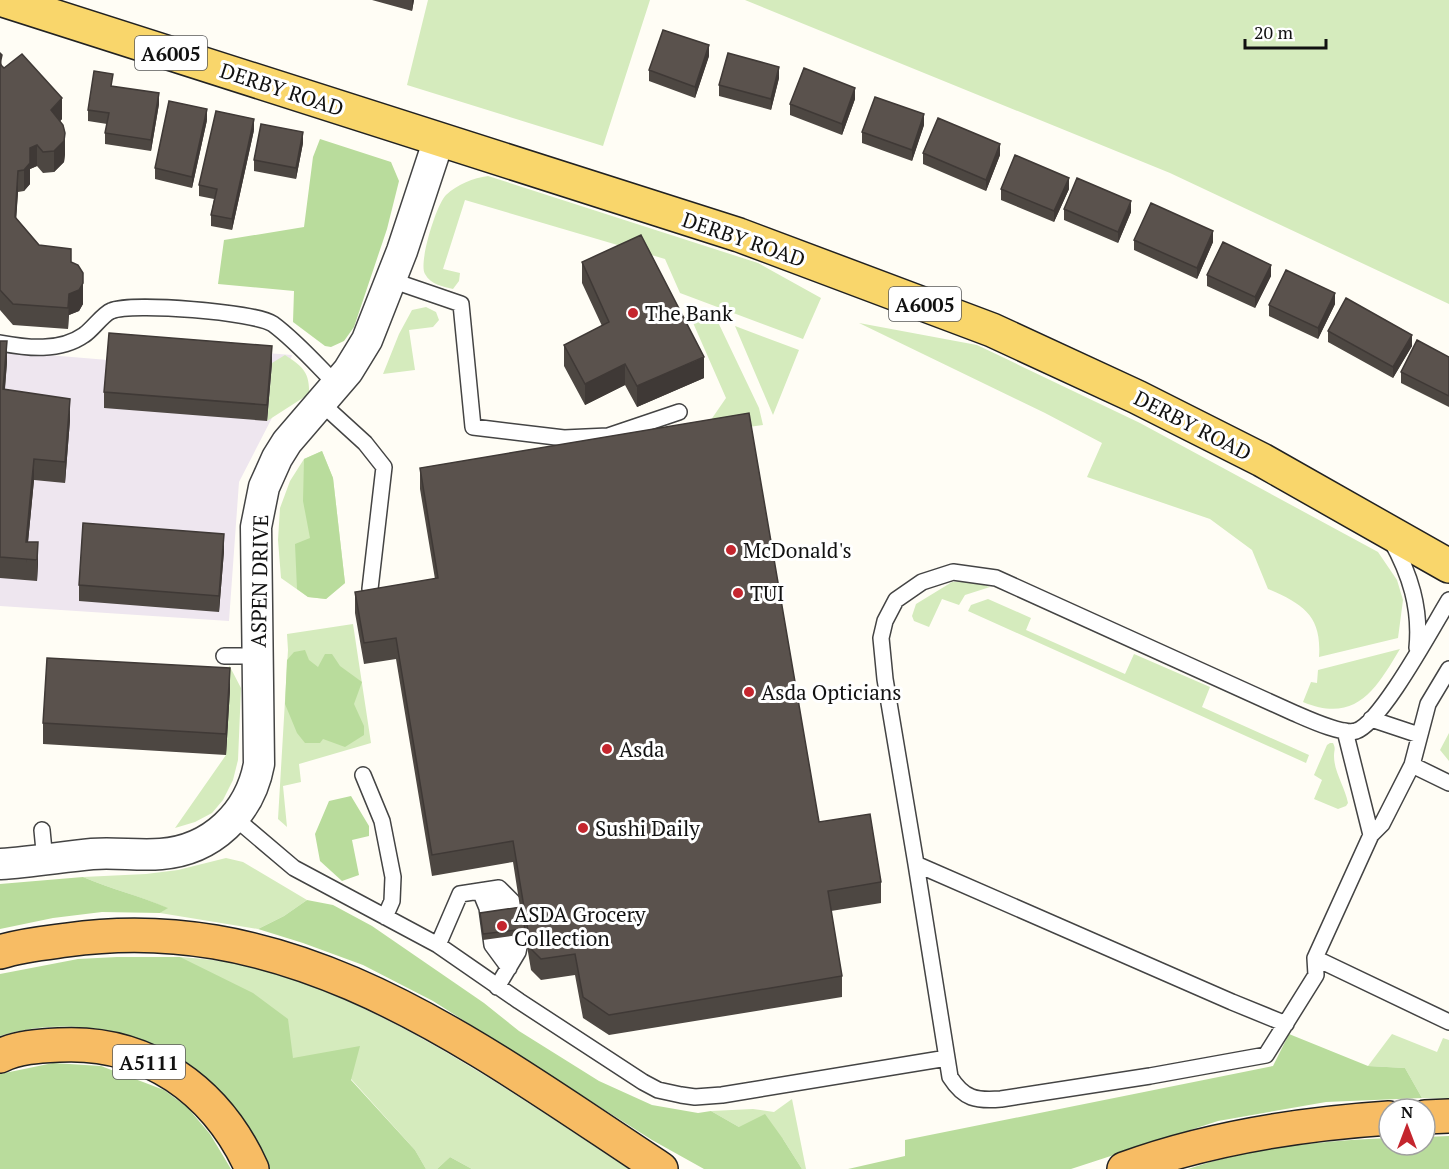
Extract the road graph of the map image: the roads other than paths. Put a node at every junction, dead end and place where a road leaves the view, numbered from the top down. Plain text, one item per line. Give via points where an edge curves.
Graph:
1 (3, 0) edge
2 (439, 139) junction
3 (391, 280) junction
4 (0, 343) edge
5 (328, 393) junction
6 (679, 412) dead end
7 (1386, 530) junction
8 (1449, 566) edge
9 (370, 589) edge
10 (1449, 600) edge
11 (1417, 651) junction
12 (224, 656) dead end
13 (258, 656) junction
14 (1449, 669) edge
15 (1371, 719) junction
16 (1345, 731) junction
17 (1419, 735) junction
18 (1412, 765) junction
19 (363, 775) dead end
20 (1449, 783) edge
21 (235, 818) junction
22 (42, 831) dead end
23 (1371, 834) junction
24 (45, 861) junction
25 (0, 864) edge
26 (916, 864) junction
27 (480, 891) junction
28 (385, 917) junction
29 (438, 945) junction
30 (0, 952) edge
31 (1315, 958) junction
32 (509, 968) junction
33 (497, 987) junction
34 (1449, 1022) edge
35 (1286, 1024) junction
36 (0, 1056) edge
37 (947, 1058) junction
38 (1377, 1119) edge
39 (252, 1169) edge
40 (661, 1169) edge
41 (1124, 1169) edge

1 - 2 main road, DERBY ROAD / A6005
2 - 3 street, ASPEN DRIVE
2 - 7 main road, DERBY ROAD / A6005 via 739,235 992,330 1262,460
3 - 5 street, ASPEN DRIVE via 359,356
3 - 6 lane via 461,304 473,427 564,438 608,436
4 - 5 lane via 45,347 70,343 84,336 109,311 128,308 247,317 271,323
5 - 9 lane via 384,467
5 - 13 street, ASPEN DRIVE via 286,442 264,487 257,516
7 - 8 main road, DERBY ROAD / A6005
7 - 11 lane via 1406,567 1414,595 1419,626
10 - 11 lane
11 - 15 lane
12 - 13 lane
13 - 21 street, ASPEN DRIVE via 259,764 250,795
14 - 17 lane via 1428,704
15 - 16 lane via 1356,731
15 - 17 lane
16 - 23 lane
16 - 26 lane via 1247,693 996,578 953,572 922,582 896,600 881,638
17 - 18 lane
18 - 20 lane
18 - 23 lane via 1382,824
19 - 28 lane via 382,821 393,877 392,901
21 - 24 street, ASPEN DRIVE via 216,835 163,854 93,854
21 - 28 lane via 294,868
22 - 24 lane
23 - 31 lane
24 - 25 street, ASPEN DRIVE
26 - 35 lane
26 - 37 lane
27 - 29 lane via 460,894
27 - 32 lane via 487,908 492,945
27 - 32 lane via 499,888 516,905 521,937
28 - 29 lane
29 - 33 lane
30 - 40 highway via 96,935 170,935 253,948 310,966 392,1000 439,1026
31 - 34 lane
31 - 35 lane via 1316,975
32 - 33 lane
33 - 37 lane via 643,1082 681,1095 722,1095
35 - 37 lane via 1266,1055 983,1101 963,1093 950,1077
36 - 39 highway, A5111 via 34,1046 96,1045 158,1066 188,1083 213,1108 241,1145
38 - 41 highway via 1240,1137

